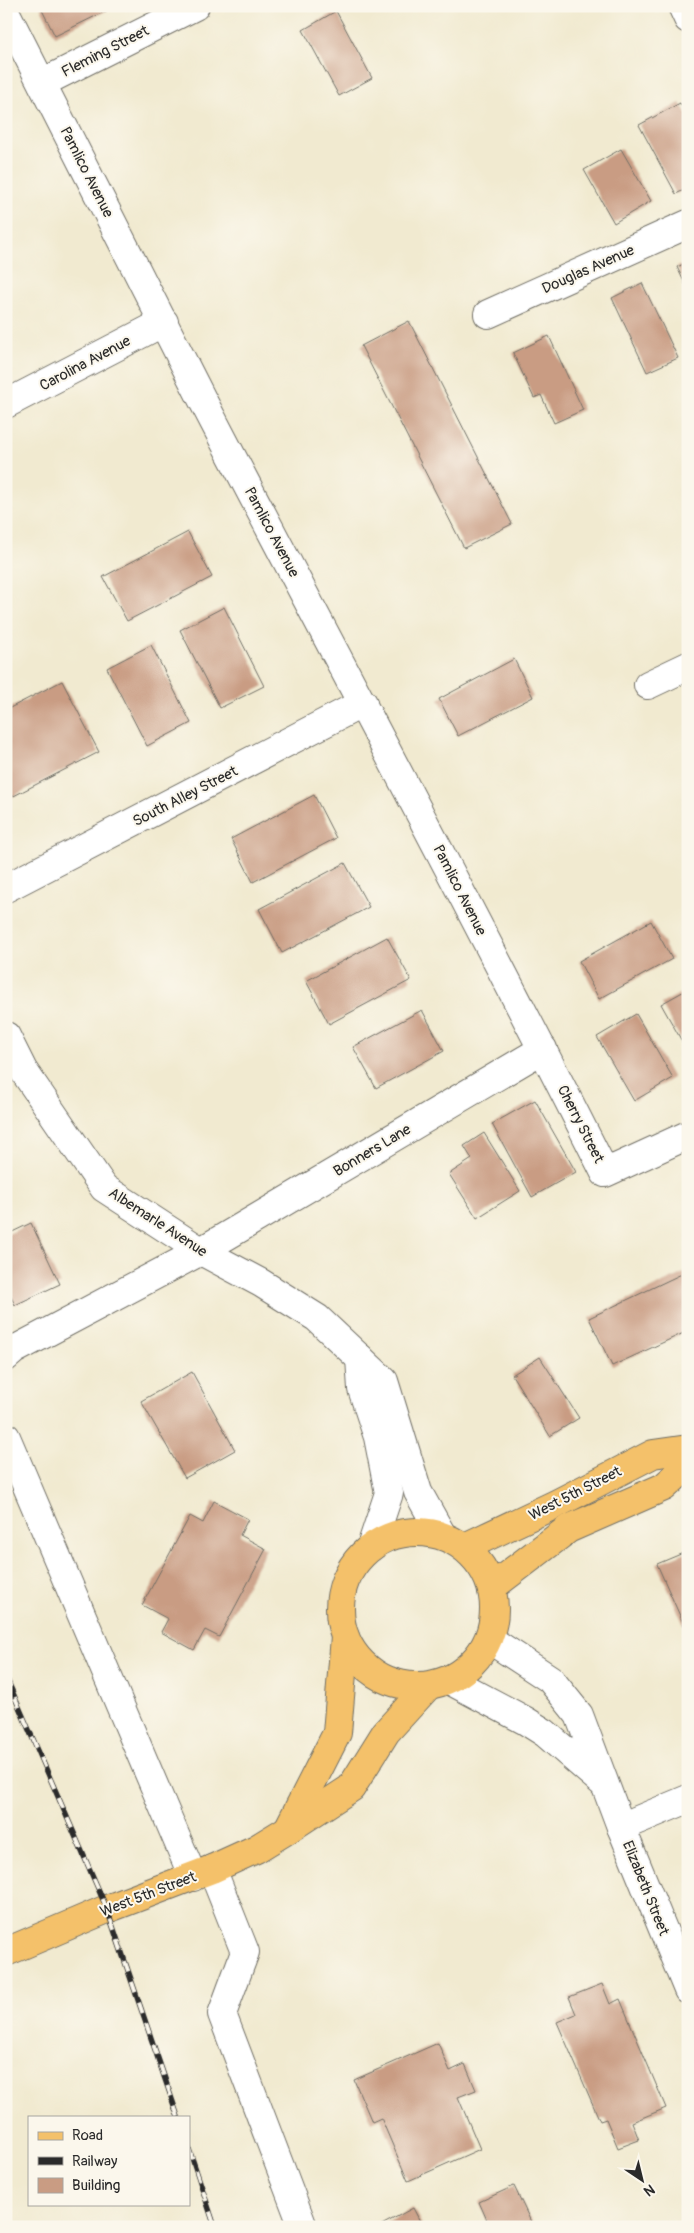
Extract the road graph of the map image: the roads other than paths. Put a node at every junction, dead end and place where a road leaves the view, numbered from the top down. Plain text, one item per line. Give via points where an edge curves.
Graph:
1 (194, 6) edge
2 (682, 6) edge
3 (6, 13) edge
4 (688, 19) edge
5 (42, 83) junction
6 (688, 224) edge
7 (488, 314) dead end
8 (164, 322) junction
9 (6, 404) edge
10 (688, 666) edge
11 (648, 685) dead end
12 (363, 703) junction
13 (6, 888) edge
14 (6, 1036) edge
15 (543, 1048) junction
16 (688, 1135) edge
17 (201, 1251) junction
18 (6, 1357) edge
19 (360, 1358) junction
20 (6, 1437) edge
21 (688, 1449) edge
22 (688, 1465) edge
23 (453, 1541) junction
24 (371, 1547) junction
25 (492, 1587) junction
26 (345, 1636) junction
27 (489, 1640) junction
28 (439, 1683) junction
29 (605, 1785) junction
30 (688, 1799) edge
31 (621, 1827) junction
32 (287, 1830) junction
33 (202, 1872) junction
34 (6, 1952) edge
35 (688, 1990) edge
36 (303, 2227) edge

1 - 5 street, Fleming Street
2 - 4 street
3 - 5 street, Pamlico Avenue
5 - 8 street, Pamlico Avenue
6 - 7 street, Douglas Avenue
8 - 9 street, Carolina Avenue
8 - 12 street, Pamlico Avenue
10 - 11 street
12 - 13 street, South Alley Street
12 - 15 street, Pamlico Avenue
14 - 17 street, Albemarle Avenue via 23,1070 104,1188
15 - 16 street, Cherry Street via 605,1173
15 - 17 street, Bonners Lane
17 - 18 street, Bonners Lane
17 - 19 street, Albemarle Avenue via 261,1283 316,1318
19 - 23 street, Albemarle Avenue via 384,1381 418,1492
19 - 24 street via 362,1389 378,1437 389,1493
20 - 33 street
21 - 23 main road, West 5th Street via 653,1454 556,1504
22 - 25 main road, West 5th Street via 664,1487 568,1529
23 - 24 main road via 418,1531 393,1535
23 - 25 main road via 482,1565
24 - 26 main road via 354,1565 343,1587 340,1612
25 - 27 main road via 495,1614
26 - 28 main road via 357,1658 378,1676 402,1685
26 - 32 main road via 337,1734
27 - 28 main road via 474,1662
27 - 29 street, Elizabeth Street via 550,1679 579,1715
28 - 29 street, Elizabeth Street via 526,1721
28 - 32 main road, West 5th Street via 386,1732 351,1788
29 - 31 street, Elizabeth Street
30 - 31 street
31 - 35 street, Elizabeth Street
32 - 33 main road, West 5th Street via 256,1849
33 - 34 main road, West 5th Street
33 - 36 street via 245,1952 222,2014

